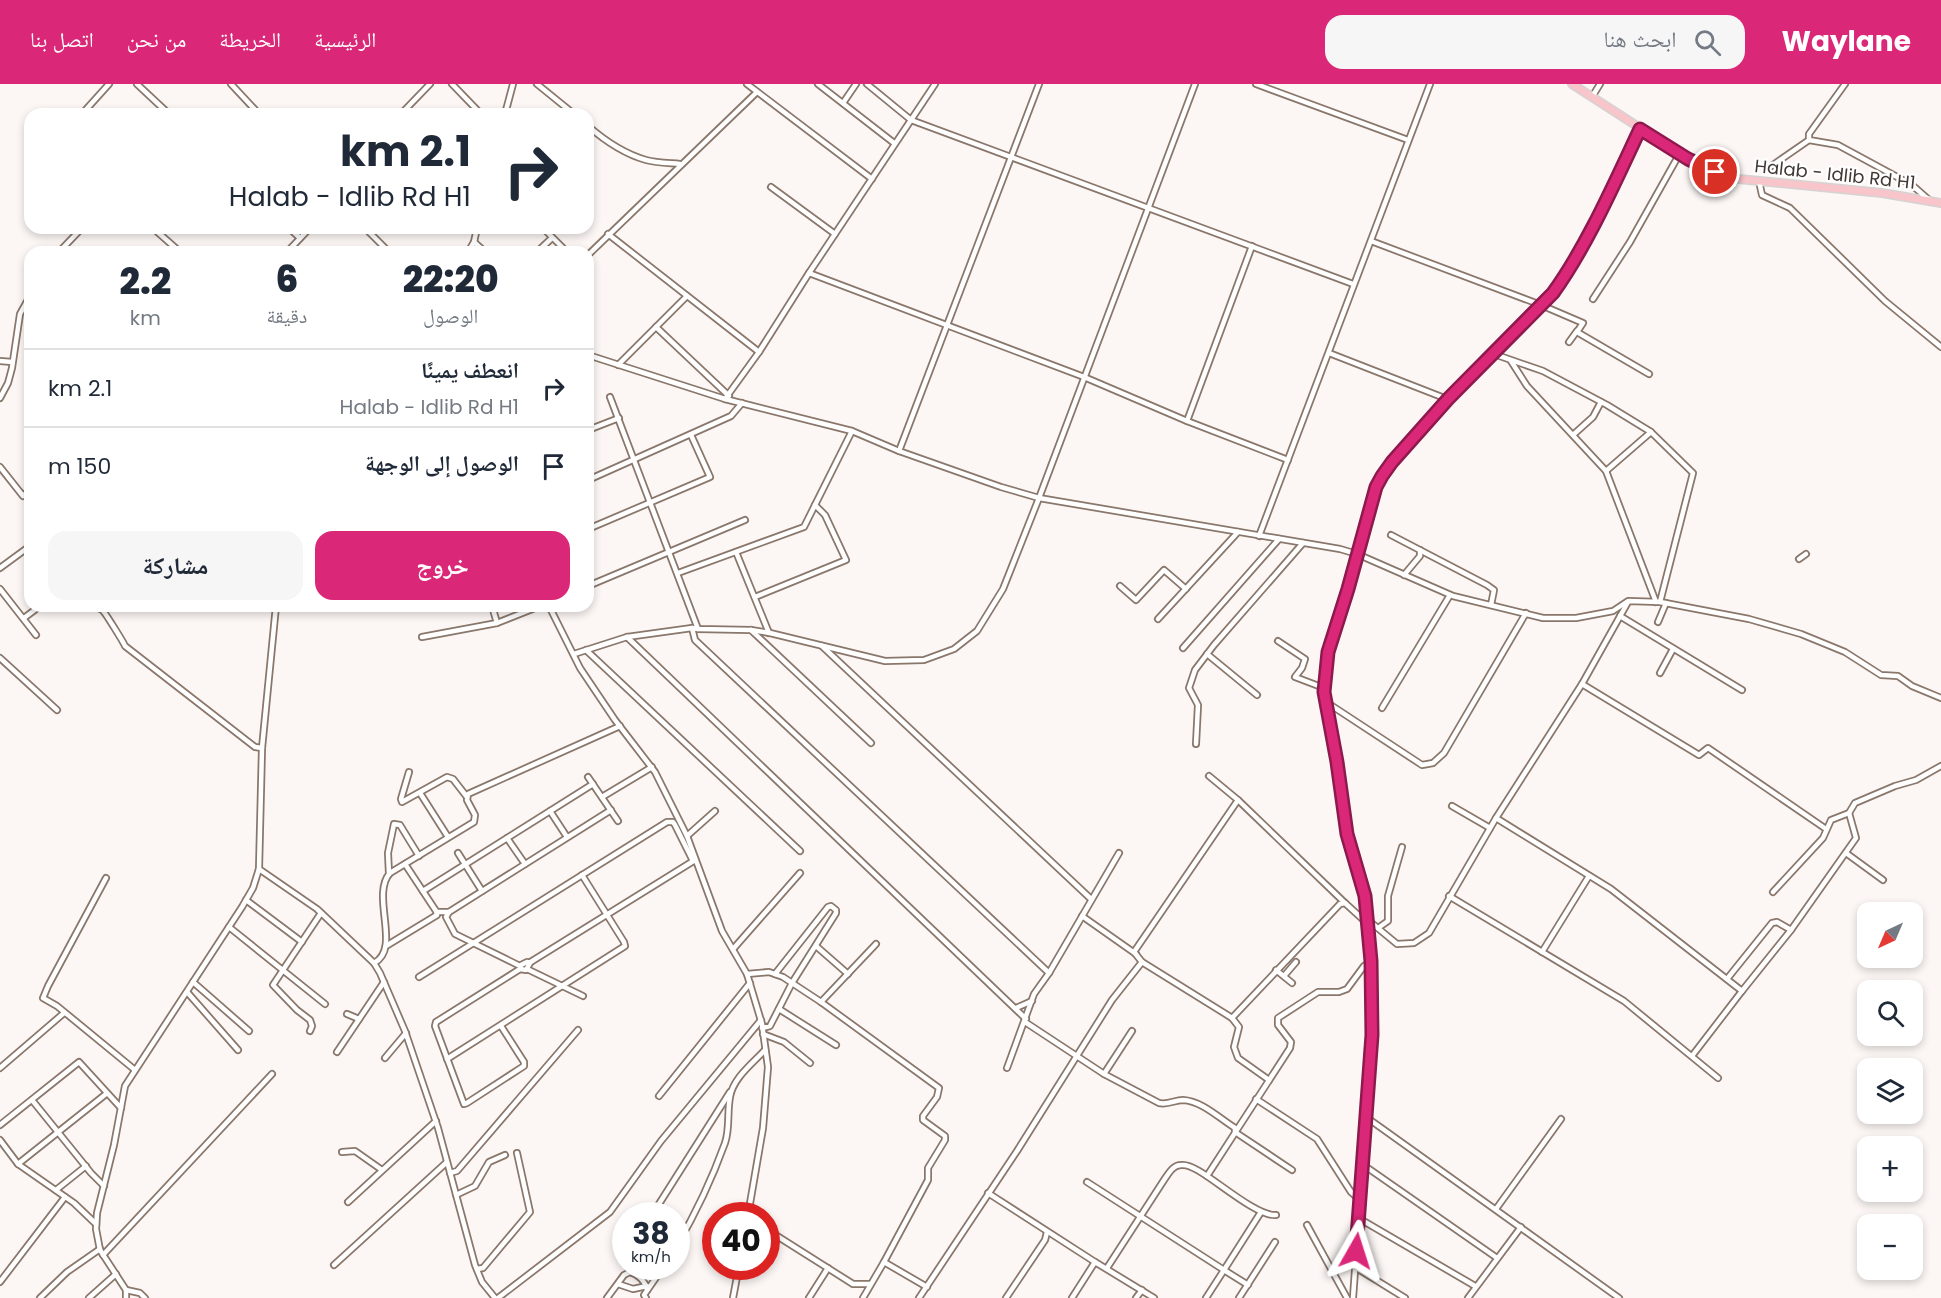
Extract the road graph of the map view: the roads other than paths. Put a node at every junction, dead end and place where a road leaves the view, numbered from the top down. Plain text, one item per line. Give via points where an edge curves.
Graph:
1 (109, 84) edge
2 (137, 84) edge
3 (231, 84) edge
4 (430, 84) edge
5 (452, 84) edge
6 (513, 84) edge
7 (537, 84) edge
8 (747, 84) edge
9 (818, 84) edge
10 (856, 84) edge
11 (867, 84) edge
12 (935, 84) edge
13 (1039, 84) edge
14 (1195, 84) edge
15 (1256, 84) edge
16 (1430, 84) edge
17 (1572, 84) edge
18 (1600, 84) edge
19 (1845, 84) edge
20 (757, 92) junction
21 (1592, 97) junction
22 (843, 104) junction
23 (87, 108) edge
24 (163, 108) edge
25 (253, 108) edge
26 (407, 108) edge
27 (475, 108) edge
28 (507, 108) edge
29 (567, 108) edge
30 (911, 120) junction
31 (1640, 129) junction
32 (594, 131) edge
33 (1408, 140) junction
34 (1809, 140) junction
35 (894, 143) junction
36 (1680, 153) junction
37 (1012, 157) junction
38 (680, 164) junction
39 (1770, 167) dead end
40 (872, 179) junction
41 (1759, 181) junction
42 (771, 187) dead end
43 (1929, 200) junction
44 (1941, 203) edge
45 (1150, 208) junction
46 (76, 234) edge
47 (160, 234) edge
48 (296, 234) edge
49 (304, 234) edge
50 (371, 234) edge
51 (476, 234) edge
52 (548, 234) edge
53 (608, 234) junction
54 (835, 234) junction
55 (300, 238) junction
56 (552, 238) junction
57 (1371, 241) junction
58 (474, 242) junction
59 (65, 246) edge
60 (173, 246) edge
61 (293, 246) edge
62 (383, 246) edge
63 (472, 246) edge
64 (478, 246) edge
65 (543, 246) edge
66 (561, 246) edge
67 (1252, 246) junction
68 (594, 249) edge
69 (809, 273) junction
70 (1353, 284) junction
71 (687, 296) junction
72 (1593, 299) dead end
73 (1541, 305) junction
74 (24, 307) edge
75 (656, 327) junction
76 (947, 327) junction
77 (1578, 331) junction
78 (1569, 342) dead end
79 (1941, 347) edge
80 (759, 352) junction
81 (1329, 353) junction
82 (1491, 353) junction
83 (594, 357) edge
84 (0, 361) edge
85 (1511, 361) junction
86 (12, 362) junction
87 (618, 365) junction
88 (1649, 374) dead end
89 (1084, 377) junction
90 (610, 397) dead end
91 (727, 397) junction
92 (0, 398) edge
93 (1448, 399) junction
94 (1601, 402) junction
95 (742, 403) junction
96 (619, 418) junction
97 (1187, 421) junction
98 (594, 428) edge
99 (852, 431) junction
100 (1651, 432) junction
101 (691, 435) junction
102 (1573, 435) junction
103 (899, 451) junction
104 (1288, 460) junction
105 (634, 461) junction
106 (0, 467) edge
107 (1606, 471) junction
108 (594, 478) edge
109 (24, 495) edge
110 (1039, 498) junction
111 (651, 503) junction
112 (815, 505) junction
113 (745, 520) dead end
114 (594, 526) edge
115 (1238, 532) junction
116 (1391, 535) dead end
117 (1259, 536) junction
118 (1279, 539) junction
119 (1303, 543) junction
120 (24, 550) edge
121 (1420, 550) junction
122 (669, 552) junction
123 (736, 552) junction
124 (1357, 554) junction
125 (1806, 554) dead end
126 (1799, 559) dead end
127 (0, 568) edge
128 (678, 573) junction
129 (1404, 574) junction
130 (594, 583) edge
131 (1120, 586) dead end
132 (0, 589) edge
133 (1186, 589) junction
134 (1450, 595) junction
135 (755, 597) junction
136 (1628, 601) junction
137 (1661, 603) junction
138 (1491, 605) junction
139 (32, 612) edge
140 (105, 612) edge
141 (275, 612) edge
142 (494, 612) edge
143 (525, 612) edge
144 (552, 612) edge
145 (1526, 613) junction
146 (1620, 616) junction
147 (24, 618) junction
148 (1158, 619) dead end
149 (1658, 622) dead end
150 (497, 623) junction
151 (695, 628) junction
152 (751, 630) junction
153 (770, 633) junction
154 (36, 634) dead end
155 (627, 637) junction
156 (423, 638) dead end
157 (1278, 641) dead end
158 (822, 646) junction
159 (1183, 648) dead end
160 (1673, 649) junction
161 (586, 650) junction
162 (574, 654) junction
163 (1207, 654) junction
164 (0, 658) edge
165 (1660, 673) dead end
166 (1582, 684) junction
167 (1324, 688) junction
168 (1742, 690) dead end
169 (1257, 694) dead end
170 (1941, 698) edge
171 (1326, 702) junction
172 (1382, 708) dead end
173 (57, 710) dead end
174 (620, 726) junction
175 (871, 743) dead end
176 (1196, 744) dead end
177 (262, 748) junction
178 (1941, 766) edge
179 (652, 767) junction
180 (409, 772) dead end
181 (1209, 776) dead end
182 (588, 777) dead end
183 (593, 784) junction
184 (420, 793) junction
185 (467, 797) junction
186 (602, 797) junction
187 (1238, 801) junction
188 (1452, 806) dead end
189 (610, 810) junction
190 (550, 811) junction
191 (715, 811) dead end
192 (1849, 813) junction
193 (1496, 818) junction
194 (618, 820) dead end
195 (1490, 828) junction
196 (1826, 829) junction
197 (687, 836) junction
198 (448, 837) junction
199 (567, 837) junction
200 (507, 838) junction
201 (1402, 847) dead end
202 (800, 851) dead end
203 (458, 853) dead end
204 (1119, 853) dead end
205 (1846, 853) junction
206 (419, 856) junction
207 (695, 860) junction
208 (405, 864) junction
209 (525, 864) junction
210 (465, 865) junction
211 (259, 869) junction
212 (800, 873) dead end
213 (389, 874) junction
214 (582, 875) junction
215 (1589, 876) junction
216 (106, 878) dead end
217 (1883, 880) dead end
218 (423, 891) junction
219 (482, 891) junction
220 (1773, 892) dead end
221 (1449, 896) junction
222 (1091, 899) junction
223 (246, 900) junction
224 (1345, 903) junction
225 (437, 912) junction
226 (449, 912) junction
227 (321, 913) junction
228 (607, 914) junction
229 (1082, 916) junction
230 (1368, 922) junction
231 (229, 927) junction
232 (1378, 928) junction
233 (1791, 930) junction
234 (302, 942) junction
235 (474, 943) junction
236 (876, 944) dead end
237 (386, 946) junction
238 (816, 946) junction
239 (734, 948) junction
240 (1542, 952) junction
241 (1136, 954) junction
242 (1371, 961) junction
243 (1142, 962) junction
244 (1296, 962) dead end
245 (374, 963) junction
246 (530, 963) junction
247 (520, 967) junction
248 (527, 969) junction
249 (283, 970) junction
250 (1276, 970) junction
251 (1049, 973) junction
252 (747, 974) junction
253 (775, 974) junction
254 (848, 974) junction
255 (1284, 976) junction
256 (419, 977) dead end
257 (1727, 979) junction
258 (193, 982) junction
259 (384, 982) junction
260 (750, 982) junction
261 (792, 983) junction
262 (1292, 983) dead end
263 (562, 986) junction
264 (1742, 991) junction
265 (187, 992) junction
266 (584, 996) dead end
267 (1032, 1000) junction
268 (821, 1002) junction
269 (325, 1004) dead end
270 (1016, 1008) junction
271 (779, 1009) junction
272 (64, 1013) junction
273 (347, 1014) dead end
274 (1232, 1018) junction
275 (359, 1019) junction
276 (761, 1020) junction
277 (1026, 1020) junction
278 (501, 1026) junction
279 (578, 1030) dead end
280 (249, 1031) dead end
281 (309, 1031) dead end
282 (763, 1031) junction
283 (1132, 1031) dead end
284 (406, 1033) junction
285 (836, 1045) dead end
286 (238, 1050) dead end
287 (765, 1050) junction
288 (337, 1052) dead end
289 (1692, 1056) junction
290 (1077, 1057) junction
291 (386, 1058) dead end
292 (447, 1059) junction
293 (810, 1063) dead end
294 (0, 1068) edge
295 (1007, 1068) dead end
296 (135, 1070) junction
297 (272, 1074) dead end
298 (1104, 1074) junction
299 (1718, 1078) dead end
300 (1269, 1080) junction
301 (733, 1087) junction
302 (106, 1094) junction
303 (659, 1096) dead end
304 (32, 1100) junction
305 (1256, 1100) junction
306 (121, 1108) junction
307 (1365, 1117) junction
308 (1562, 1119) dead end
309 (436, 1121) junction
310 (0, 1125) edge
311 (58, 1132) junction
312 (1235, 1132) junction
313 (0, 1140) edge
314 (342, 1152) dead end
315 (518, 1153) dead end
316 (505, 1155) dead end
317 (447, 1162) junction
318 (18, 1164) junction
319 (1362, 1164) junction
320 (86, 1166) junction
321 (382, 1170) junction
322 (1292, 1170) dead end
323 (450, 1173) junction
324 (1207, 1176) junction
325 (1087, 1182) dead end
326 (104, 1186) junction
327 (56, 1190) junction
328 (988, 1193) junction
329 (456, 1195) junction
330 (65, 1197) junction
331 (1360, 1200) junction
332 (348, 1202) dead end
333 (660, 1202) edge
334 (750, 1202) edge
335 (1496, 1209) junction
336 (1261, 1212) junction
337 (1140, 1215) junction
338 (1276, 1215) dead end
339 (1360, 1219) junction
340 (690, 1221) edge
341 (96, 1224) junction
342 (1307, 1225) dead end
343 (1521, 1227) junction
344 (1047, 1232) junction
345 (780, 1238) edge
346 (1275, 1242) dead end
347 (100, 1249) junction
348 (103, 1255) junction
349 (1497, 1258) junction
350 (884, 1262) junction
351 (1095, 1262) junction
352 (334, 1265) dead end
353 (1355, 1267) junction
354 (828, 1268) junction
355 (1107, 1268) junction
356 (477, 1269) junction
357 (1224, 1270) junction
358 (116, 1275) junction
359 (653, 1280) edge
360 (736, 1280) edge
361 (0, 1282) edge
362 (618, 1284) junction
363 (870, 1284) junction
364 (1248, 1285) junction
365 (1475, 1286) junction
366 (927, 1287) junction
367 (647, 1288) junction
368 (126, 1290) junction
369 (1142, 1290) junction
370 (91, 1297) edge
371 (40, 1298) edge
372 (126, 1298) edge
373 (145, 1298) edge
374 (497, 1298) edge
375 (607, 1298) edge
376 (646, 1298) edge
377 (733, 1298) edge
378 (809, 1298) edge
379 (862, 1298) edge
380 (919, 1298) edge
381 (1006, 1298) edge
382 (1072, 1298) edge
383 (1137, 1298) edge
384 (1154, 1298) edge
385 (1206, 1298) edge
386 (1239, 1298) edge
387 (1347, 1298) edge
388 (1353, 1298) edge
389 (1405, 1298) edge
390 (1468, 1298) edge
391 (1619, 1298) edge

1 - 23 street
2 - 24 street
3 - 25 street
4 - 26 street
5 - 27 street
6 - 28 street
7 - 29 street
8 - 20 street
9 - 22 street
10 - 22 street
11 - 30 street
12 - 30 street
13 - 37 street
14 - 45 street
15 - 33 street
16 - 33 street
17 - 21 highway, Halab - Idlib Rd H1
18 - 21 street
19 - 34 street via 1809,134
20 - 38 street
20 - 40 street
21 - 31 highway, Halab - Idlib Rd H1
22 - 35 street
30 - 35 street
30 - 37 street
31 - 36 highway, Halab - Idlib Rd H1
31 - 73 street via 1564,278
32 - 38 street via 624,151 647,160
33 - 57 street
34 - 39 street
34 - 43 street via 1838,145 1912,185
35 - 40 street
36 - 41 highway, Halab - Idlib Rd H1 via 1715,172
36 - 72 street
37 - 45 street
37 - 76 street
38 - 53 street
40 - 54 street
41 - 43 highway, Halab - Idlib Rd H1
41 - 79 street via 1762,195 1790,208 1885,301
42 - 54 street
43 - 44 highway, Halab - Idlib Rd H1
45 - 67 street
45 - 89 street
46 - 59 street
47 - 60 street
48 - 55 street
49 - 55 street
50 - 62 street
51 - 58 street
52 - 56 street
53 - 68 street
53 - 71 street
54 - 69 street
55 - 61 street
56 - 65 street
56 - 66 street
57 - 70 street
57 - 73 street
58 - 63 street
58 - 64 street
67 - 70 street
67 - 97 street
69 - 76 street
69 - 80 street
70 - 81 street
71 - 75 street
71 - 80 street
73 - 77 street via 1584,323
73 - 82 street
74 - 86 street
75 - 87 street
75 - 91 street
76 - 89 street
76 - 103 street
77 - 78 street
77 - 88 street
80 - 91 street
81 - 93 street
81 - 104 street
82 - 85 street
82 - 93 street
83 - 87 street
84 - 86 street
85 - 94 street via 1543,371
85 - 102 street via 1527,386
86 - 92 street
87 - 91 street
89 - 97 street
89 - 110 street
90 - 96 street
91 - 95 street
93 - 124 street via 1382,476
94 - 100 street
94 - 102 street via 1593,417
95 - 99 street
95 - 101 street via 731,416
96 - 98 street
96 - 105 street
97 - 104 street
99 - 103 street
99 - 112 street
100 - 107 street
100 - 137 street via 1693,473
101 - 105 street
101 - 111 street via 710,477
102 - 107 street
103 - 110 street
104 - 117 street
105 - 108 street
105 - 111 street
106 - 109 street
107 - 137 street
110 - 115 street
110 - 158 street via 1003,589 976,631 954,649 924,660 885,662
111 - 114 street
111 - 122 street
112 - 123 street via 804,527
112 - 135 street via 825,514 846,560
113 - 122 street
115 - 117 street
115 - 133 street
116 - 121 street
117 - 118 street
118 - 119 street
118 - 159 street
119 - 124 street
119 - 163 street
120 - 127 street
121 - 129 street via 1420,556
121 - 138 street via 1494,590
122 - 128 street
122 - 130 street
123 - 128 street
123 - 135 street
124 - 129 street
124 - 167 street via 1328,652
125 - 126 street
128 - 151 street
129 - 134 street
131 - 133 street via 1137,600 1164,570
132 - 147 street
133 - 148 street
134 - 138 street
134 - 172 street
135 - 153 street
136 - 137 street
136 - 145 street via 1613,611 1576,618 1543,618
136 - 146 street
137 - 149 street
137 - 170 street via 1749,619 1801,634 1845,652 1881,675 1898,676
138 - 145 street
139 - 147 street
140 - 177 street via 125,646 255,747
141 - 177 street
142 - 150 street
143 - 150 street
144 - 162 street
145 - 171 street via 1444,753 1432,763 1422,765
146 - 160 street
146 - 166 street
147 - 154 street
150 - 156 street
151 - 152 street
151 - 155 street
151 - 251 street via 695,640
152 - 153 street
152 - 175 street
153 - 158 street
155 - 161 street
155 - 270 street
157 - 167 street via 1305,659 1295,676
158 - 222 street
160 - 165 street
160 - 168 street
161 - 162 street
161 - 202 street
162 - 174 street
163 - 169 street
163 - 176 street via 1195,670 1189,688 1198,705
164 - 173 street
166 - 193 street
166 - 196 street via 1699,754 1708,748
167 - 171 street
171 - 230 street via 1347,834 1365,896
174 - 179 street
174 - 185 street
177 - 211 street
178 - 192 street via 1855,803
179 - 186 street
179 - 197 street
180 - 184 street via 401,801
181 - 187 street
182 - 183 street
183 - 186 street
183 - 190 street
184 - 185 street via 449,777
184 - 198 street
185 - 198 street via 475,820
186 - 189 street
187 - 224 street
187 - 241 street
188 - 195 street
189 - 194 street
189 - 199 street
190 - 199 street
190 - 200 street
191 - 197 street
192 - 196 street via 1831,820
192 - 205 street via 1856,838
193 - 195 street
193 - 215 street
195 - 221 street
196 - 220 street via 1823,838
197 - 207 street
198 - 206 street
199 - 209 street
200 - 209 street
200 - 210 street
201 - 232 street via 1388,896 1388,921
203 - 210 street
204 - 222 street
205 - 217 street
205 - 233 street
206 - 208 street
206 - 213 street via 401,826 394,824 388,853
207 - 214 street via 669,821
207 - 228 street
207 - 239 street via 722,931
208 - 213 street
208 - 218 street
209 - 219 street
210 - 218 street
210 - 219 street
211 - 223 street
211 - 227 street
212 - 239 street
213 - 237 street via 384,894
214 - 228 street
214 - 235 street
215 - 240 street
215 - 257 street
216 - 272 street via 43,996
218 - 225 street
219 - 226 street
221 - 232 street via 1429,933 1414,943 1397,944
221 - 240 street
222 - 229 street
223 - 231 street
223 - 234 street
224 - 230 street
224 - 250 street
225 - 226 street
225 - 237 street via 435,918
226 - 235 street via 446,917 455,934
227 - 234 street
227 - 245 street
228 - 246 street
228 - 263 street via 625,946
229 - 241 street
229 - 251 street
230 - 232 street
230 - 242 street
231 - 249 street
231 - 258 street
233 - 257 street via 1772,922
233 - 264 street
234 - 249 street
235 - 247 street
235 - 256 street
236 - 254 street
237 - 245 street via 384,955
238 - 253 street via 836,912 830,906
238 - 254 street
238 - 261 street
239 - 252 street
240 - 289 street via 1624,1001
241 - 243 street
242 - 300 street via 1347,989 1318,992 1279,1017 1277,1023 1291,1046
242 - 307 street via 1372,1035
243 - 274 street
243 - 290 street via 1112,1000
244 - 255 street
245 - 259 street
246 - 247 street
246 - 248 street
247 - 248 street
247 - 292 street via 436,1021
248 - 263 street
249 - 269 street
249 - 281 street via 273,985 310,1020
250 - 255 street
250 - 274 street
251 - 267 street
252 - 253 street
252 - 260 street
253 - 261 street
254 - 268 street
255 - 262 street
257 - 264 street
258 - 265 street
258 - 280 street
259 - 275 street
259 - 284 street
260 - 276 street
260 - 303 street
261 - 268 street
261 - 271 street
263 - 266 street
263 - 278 street
264 - 289 street
265 - 286 street
265 - 296 street
267 - 270 street
267 - 277 street
268 - 350 street via 939,1088 923,1120 945,1140
270 - 277 street
271 - 282 street
271 - 285 street
272 - 294 street
272 - 296 street
273 - 275 street
274 - 300 street via 1239,1027 1234,1047 1238,1058
275 - 288 street
276 - 282 street
276 - 374 street via 661,1142 610,1212
277 - 290 street
277 - 295 street
278 - 292 street
278 - 292 street via 525,1065 467,1103 462,1102
279 - 323 street via 472,1155
282 - 287 street
282 - 293 street
283 - 298 street
284 - 291 street
284 - 309 street
287 - 301 street
287 - 334 street via 768,1067 763,1128
289 - 299 street
290 - 298 street
290 - 328 street
296 - 306 street via 125,1086
297 - 348 street
298 - 312 street via 1159,1103 1167,1105 1181,1100 1200,1105 1235,1128
300 - 305 street
301 - 333 street
301 - 340 street via 726,1139
302 - 304 street via 79,1062
302 - 306 street
302 - 311 street
304 - 310 street
304 - 311 street
305 - 312 street
305 - 331 street via 1315,1137
306 - 326 street
307 - 319 street
307 - 335 street
308 - 335 street
309 - 317 street
309 - 321 street
311 - 318 street
311 - 320 street
312 - 322 street
312 - 324 street
313 - 318 street
314 - 321 street via 355,1151
315 - 356 street via 531,1212 483,1268
316 - 329 street via 489,1162 474,1186
317 - 323 street
317 - 352 street
318 - 327 street
319 - 331 street
319 - 349 street
320 - 326 street
320 - 327 street
321 - 332 street
323 - 329 street
324 - 336 street
324 - 337 street via 1184,1164 1174,1167
325 - 337 street
326 - 341 street
327 - 330 street
328 - 344 street
328 - 366 street
329 - 356 street
330 - 341 street
330 - 361 street
331 - 339 street
335 - 343 street
336 - 338 street
336 - 357 street
337 - 355 street
337 - 357 street
339 - 353 street
339 - 365 street
341 - 347 street
342 - 387 street
343 - 349 street
343 - 391 street
344 - 351 street
344 - 381 street
345 - 354 street
346 - 364 street
347 - 348 street
347 - 371 street via 67,1272
348 - 358 street
349 - 365 street
350 - 363 street
350 - 366 street
351 - 355 street
351 - 382 street
353 - 388 street
353 - 389 street
354 - 363 street via 853,1284
354 - 378 street
355 - 369 street
356 - 374 street
357 - 364 street
357 - 385 street
358 - 368 street
358 - 370 street
359 - 367 street
360 - 377 street
362 - 367 street
362 - 367 street via 630,1272
362 - 375 street
363 - 379 street
364 - 386 street
365 - 390 street
366 - 380 street
367 - 376 street
368 - 372 street
368 - 373 street
369 - 383 street
369 - 384 street

